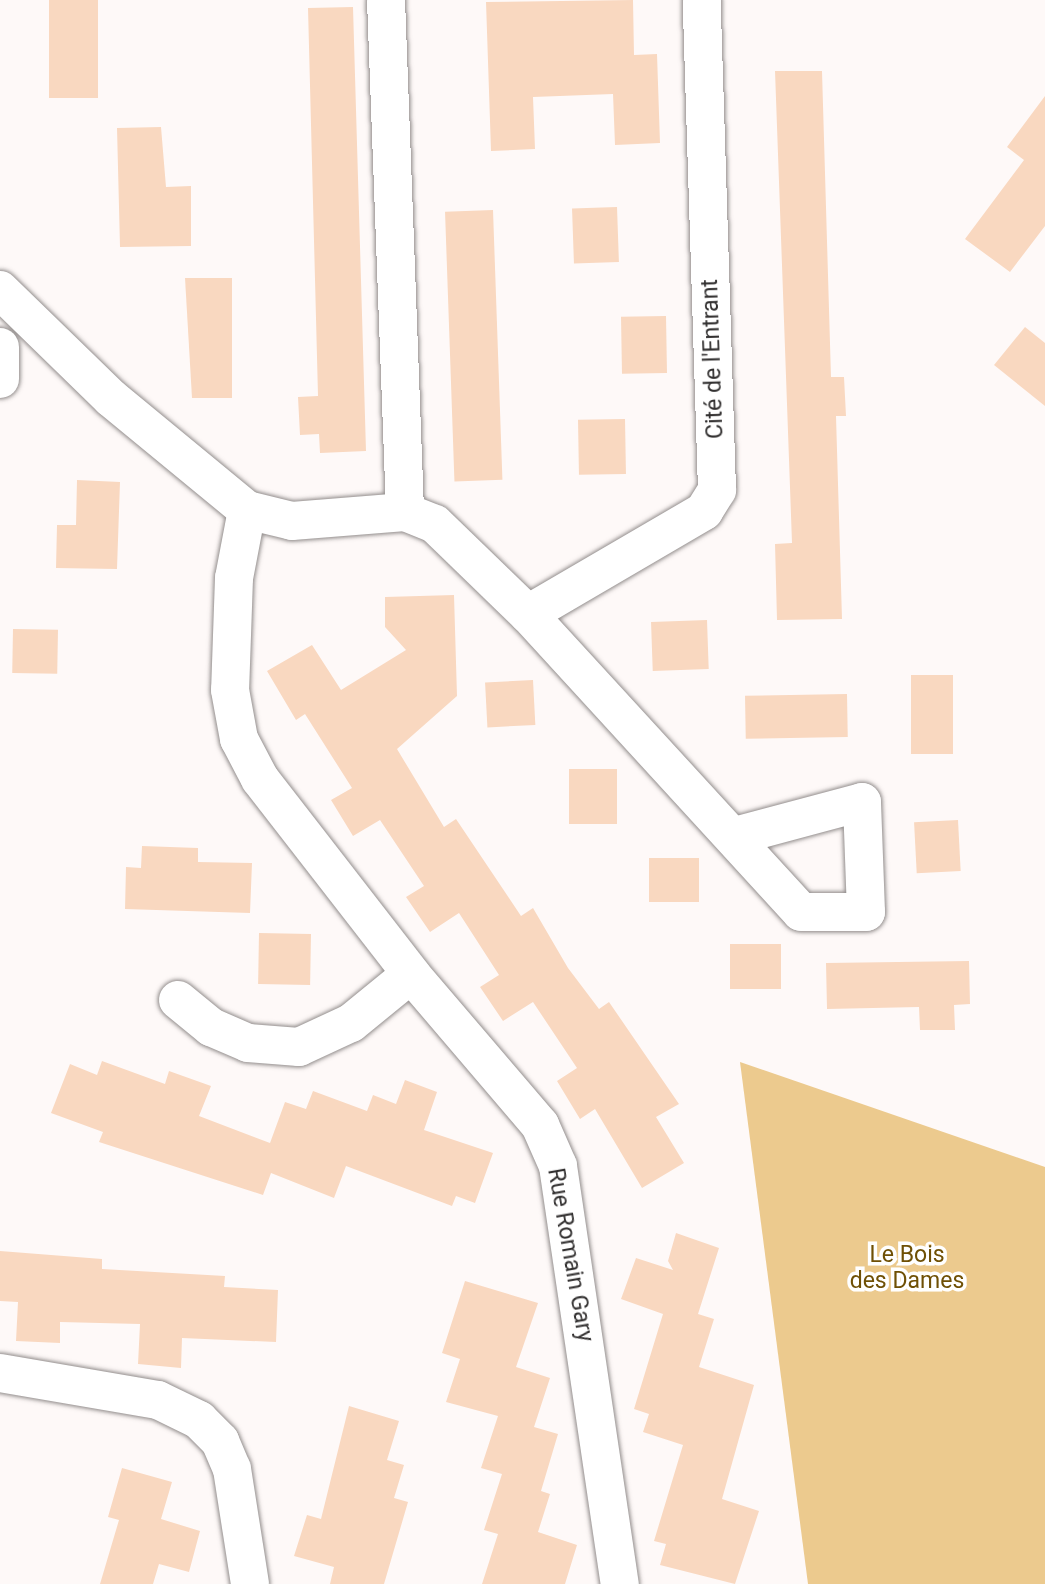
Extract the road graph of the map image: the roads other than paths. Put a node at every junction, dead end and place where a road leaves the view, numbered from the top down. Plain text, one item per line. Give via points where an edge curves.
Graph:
1 (386, 0) edge
2 (702, 0) edge
3 (0, 290) edge
4 (0, 347) edge
5 (0, 379) edge
6 (247, 510) junction
7 (405, 512) junction
8 (528, 614) junction
9 (735, 836) dead end
10 (411, 974) junction
11 (178, 1000) dead end
12 (0, 1373) edge
13 (250, 1584) edge
14 (620, 1584) edge

1 - 7 street
2 - 8 street, Cité de l'Entrant via 717,490 704,511
3 - 6 street via 111,398
4 - 5 street
6 - 7 street via 292,521
6 - 10 street, Rue Romain Gary via 232,620 230,690 239,739 260,779
7 - 8 street via 435,524
8 - 9 street
10 - 11 street via 351,1023 299,1047 248,1043 211,1027
10 - 14 street, Rue Romain Gary via 540,1125 558,1166
12 - 13 street via 158,1400 200,1420 220,1441 232,1469

